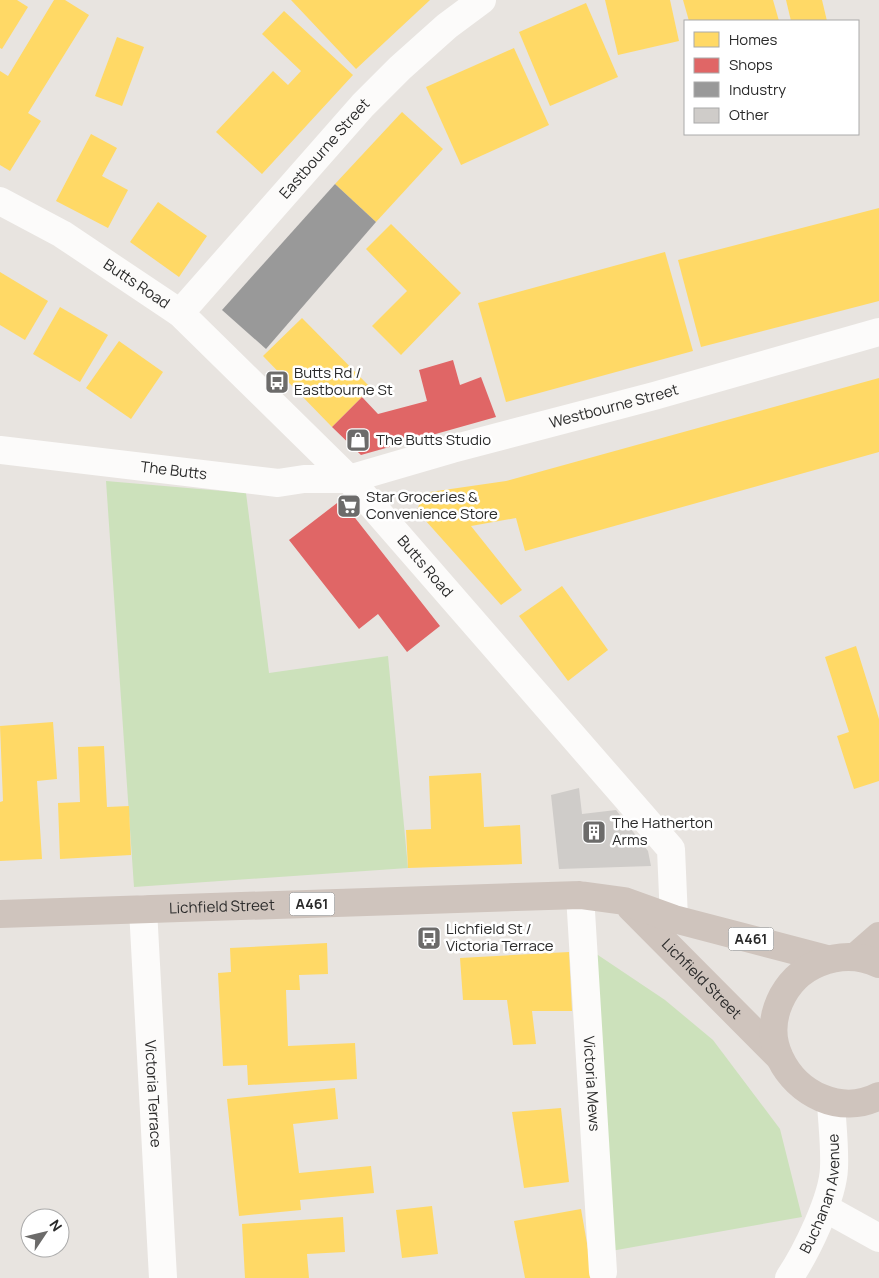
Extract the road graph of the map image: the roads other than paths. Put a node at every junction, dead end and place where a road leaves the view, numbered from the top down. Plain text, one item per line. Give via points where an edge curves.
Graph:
1 (482, 0) edge
2 (0, 201) edge
3 (180, 313) junction
4 (879, 332) edge
5 (0, 450) edge
6 (348, 479) junction
7 (580, 895) junction
8 (624, 902) junction
9 (143, 909) junction
10 (0, 914) edge
11 (674, 919) junction
12 (879, 936) edge
13 (827, 959) junction
14 (867, 960) edge
15 (779, 1057) junction
16 (879, 1096) edge
17 (831, 1102) junction
18 (825, 1208) junction
19 (879, 1238) edge
20 (602, 1272) dead end
21 (163, 1278) edge
22 (789, 1278) edge

1 - 3 street, Eastbourne Street via 440,32 363,105
2 - 3 street, Butts Road via 62,234
3 - 6 street, Butts Road
4 - 6 street, Westbourne Street
5 - 6 street, The Butts via 278,483 304,479
6 - 11 street, Butts Road via 672,849
7 - 8 highway, Lichfield Street / A461
7 - 9 highway, Lichfield Street / A461
7 - 20 street, Victoria Mews
8 - 11 highway, Lichfield Street / A461
8 - 15 highway, Lichfield Street
9 - 10 highway, Lichfield Street / A461
9 - 21 street, Victoria Terrace
11 - 13 highway, Lichfield Street / A461
12 - 14 highway
13 - 14 highway via 845,956
13 - 15 highway via 796,977 782,996 774,1032
15 - 17 highway via 797,1083 813,1095
16 - 17 highway via 851,1103
17 - 18 street, Buchanan Avenue via 834,1169
18 - 19 street
18 - 22 street, Buchanan Avenue

